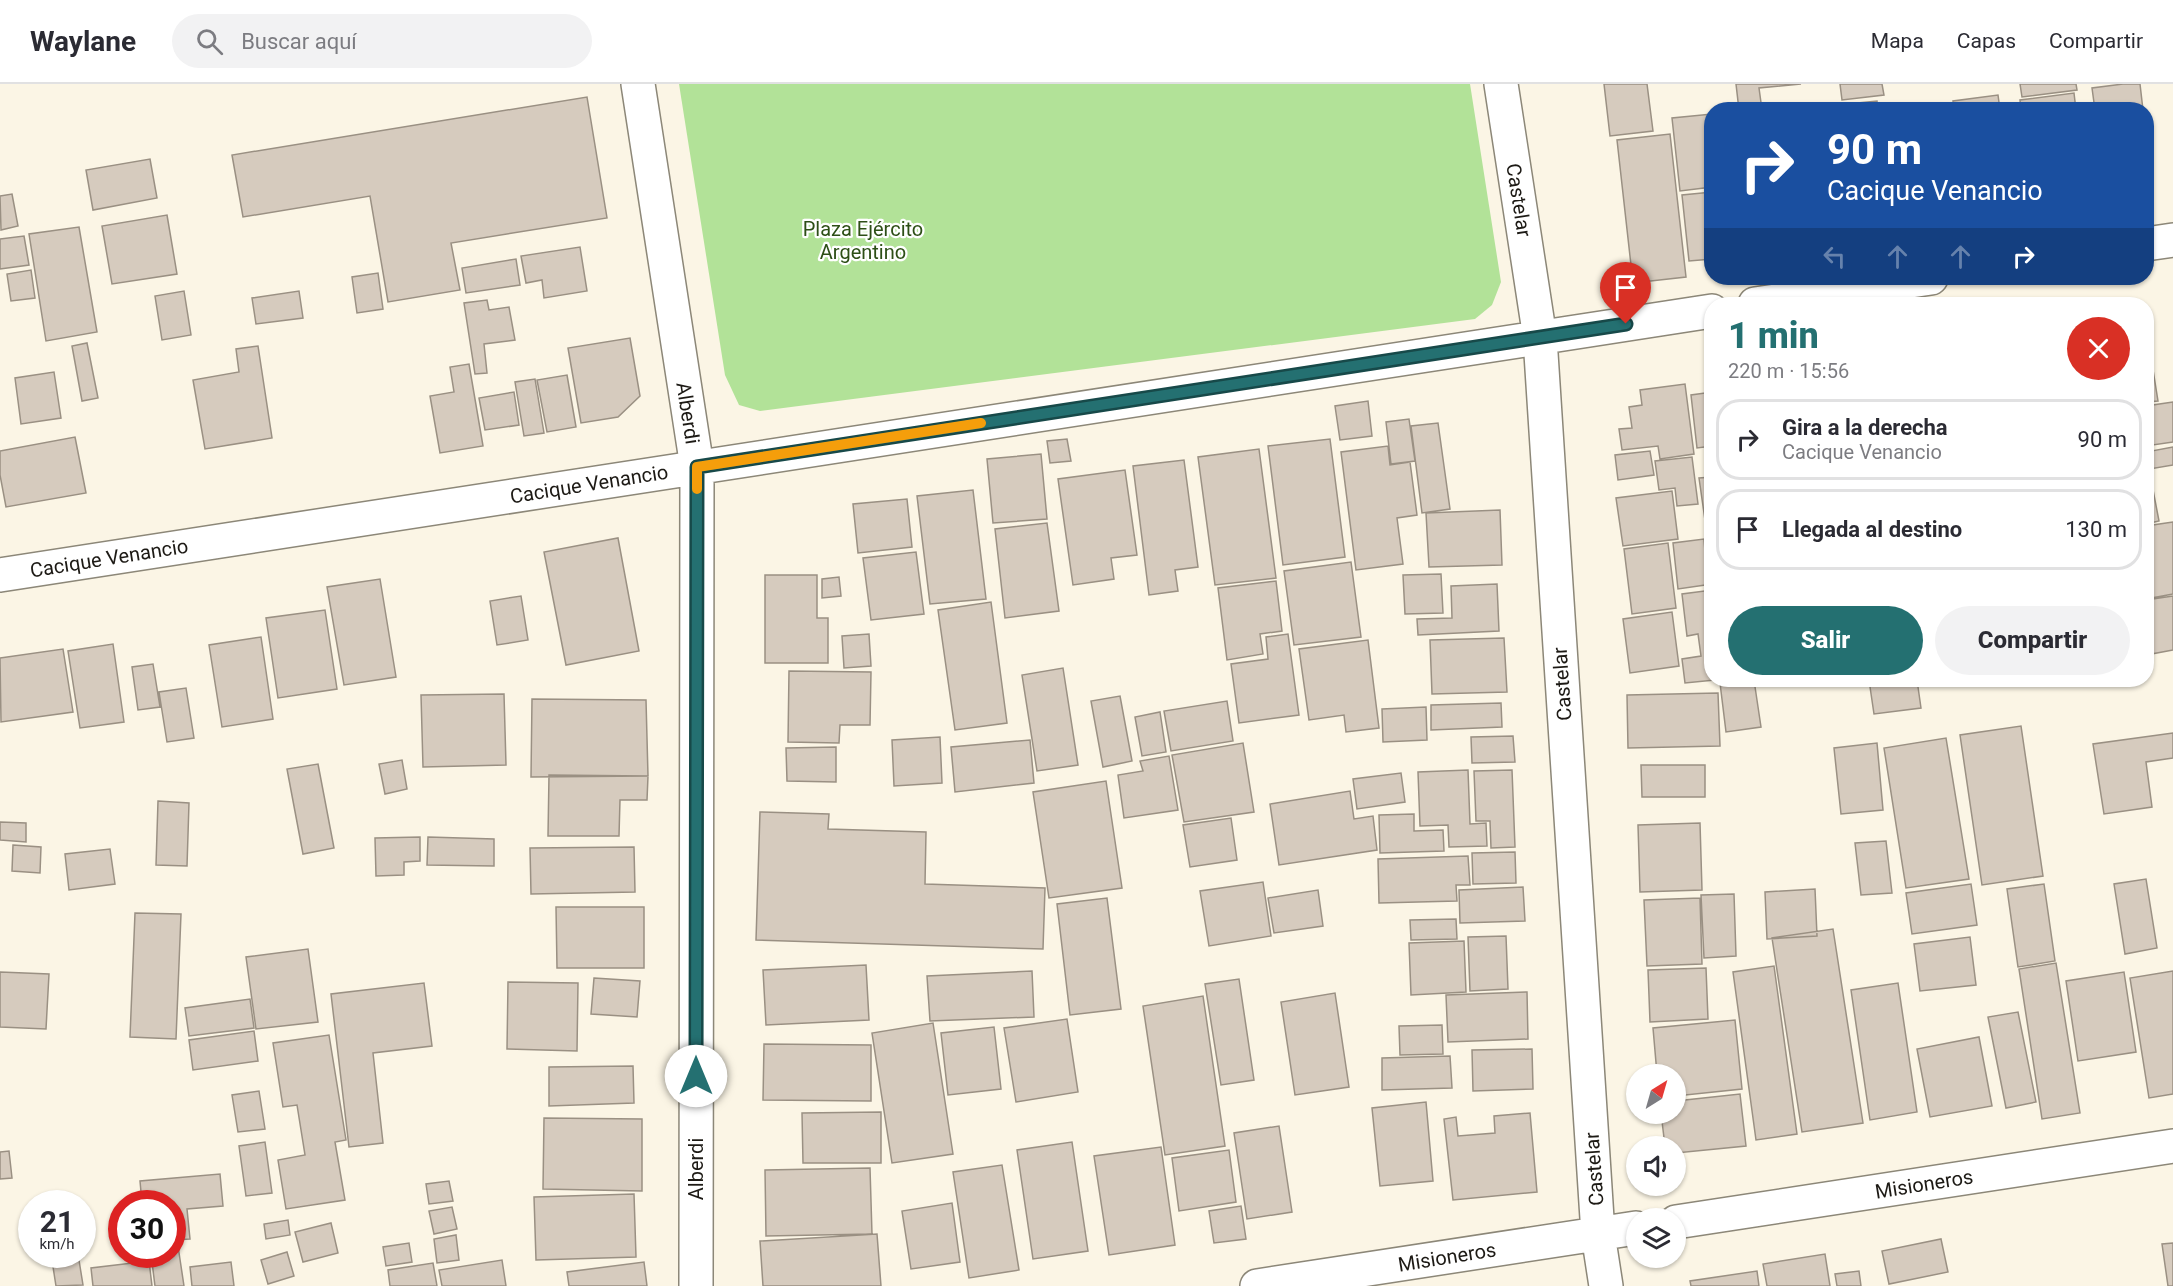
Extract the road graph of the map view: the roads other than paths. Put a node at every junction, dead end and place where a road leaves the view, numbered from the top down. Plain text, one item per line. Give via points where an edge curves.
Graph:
1 (638, 84) edge
2 (1501, 84) edge
3 (2173, 240) edge
4 (2154, 243) edge
5 (1884, 285) edge
6 (1802, 297) edge
7 (1704, 312) edge
8 (1540, 338) junction
9 (697, 467) junction
10 (0, 575) edge
11 (2173, 1146) edge
12 (1686, 1220) edge
13 (1626, 1230) edge
14 (1598, 1234) junction
15 (696, 1286) edge
16 (1257, 1286) edge
17 (1606, 1286) edge

1 - 9 street, Alberdi
2 - 8 street, Castelar
3 - 4 street
5 - 6 street
7 - 8 street, Cacique Venancio
8 - 9 street, Cacique Venancio
8 - 14 street, Castelar
9 - 10 street, Cacique Venancio
9 - 15 street, Alberdi
11 - 12 street, Misioneros
13 - 14 street, Misioneros
14 - 16 street, Misioneros
14 - 17 street, Castelar

